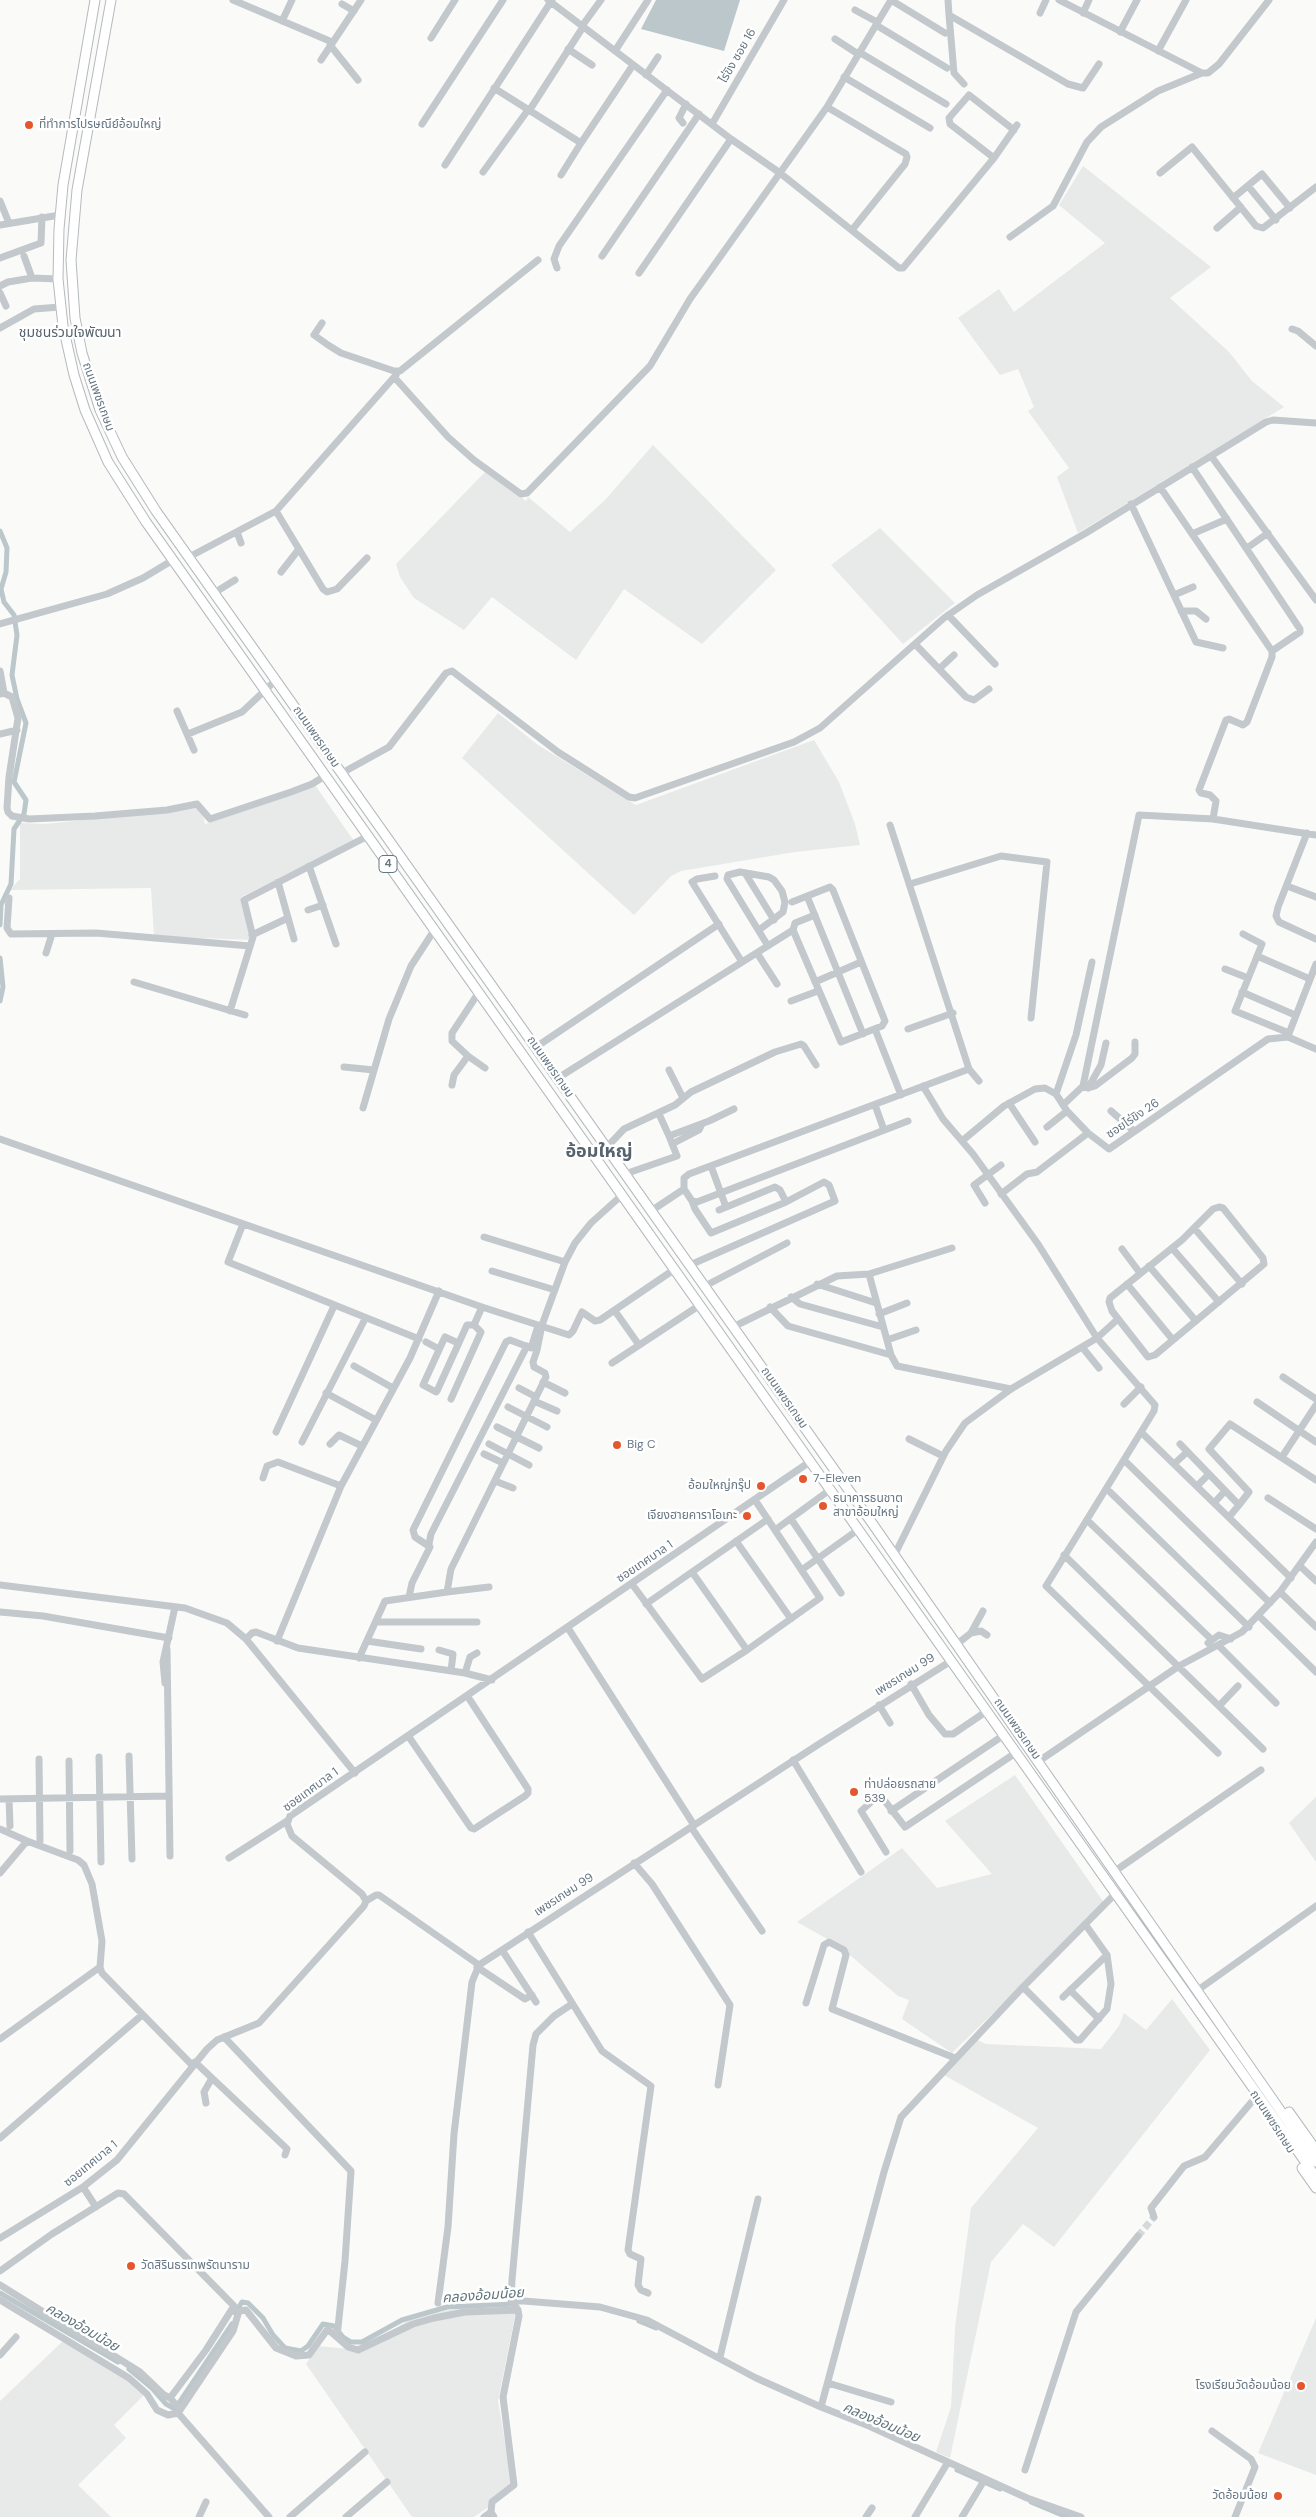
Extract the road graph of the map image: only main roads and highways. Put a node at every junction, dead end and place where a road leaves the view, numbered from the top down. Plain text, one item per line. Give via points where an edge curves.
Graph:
1 (95, 0) edge
2 (111, 0) edge
3 (220, 601) junction
4 (256, 679) junction
5 (290, 700) junction
6 (323, 772) junction
7 (966, 1657) junction
8 (950, 1661) junction
9 (973, 1666) junction
10 (961, 1674) junction
11 (1230, 2054) junction
12 (1247, 2062) junction
13 (1316, 2150) edge
14 (1316, 2162) edge
15 (1316, 2178) edge
16 (1316, 2188) edge

1 - 4 main road, ถนนเพชรเกษม / 4 via 60,215 60,307 74,375 96,439 122,486
2 - 3 main road, ถนนเพชรเกษม / 4 via 74,212 71,260 75,318 82,354 108,429 136,480
3 - 4 main road via 230,624 267,679 262,682
3 - 5 main road, ถนนเพชรเกษม / 4
4 - 6 main road, ถนนเพชรเกษม / 4
5 - 6 main road via 282,694 277,698 311,747
5 - 7 main road, ถนนเพชรเกษม / 4
6 - 8 main road, ถนนเพชรเกษม / 4
7 - 8 main road
7 - 9 main road, ถนนเพชรเกษม
8 - 10 main road, ถนนเพชรเกษม
9 - 10 main road via 963,1666
9 - 12 main road, ถนนเพชรเกษม
10 - 11 main road, ถนนเพชรเกษม
11 - 15 main road, ถนนเพชรเกษม
11 - 16 main road, ถนนเพชรเกษม via 1255,2098
12 - 13 main road, ถนนเพชรเกษม
12 - 14 main road, ถนนเพชรเกษม

